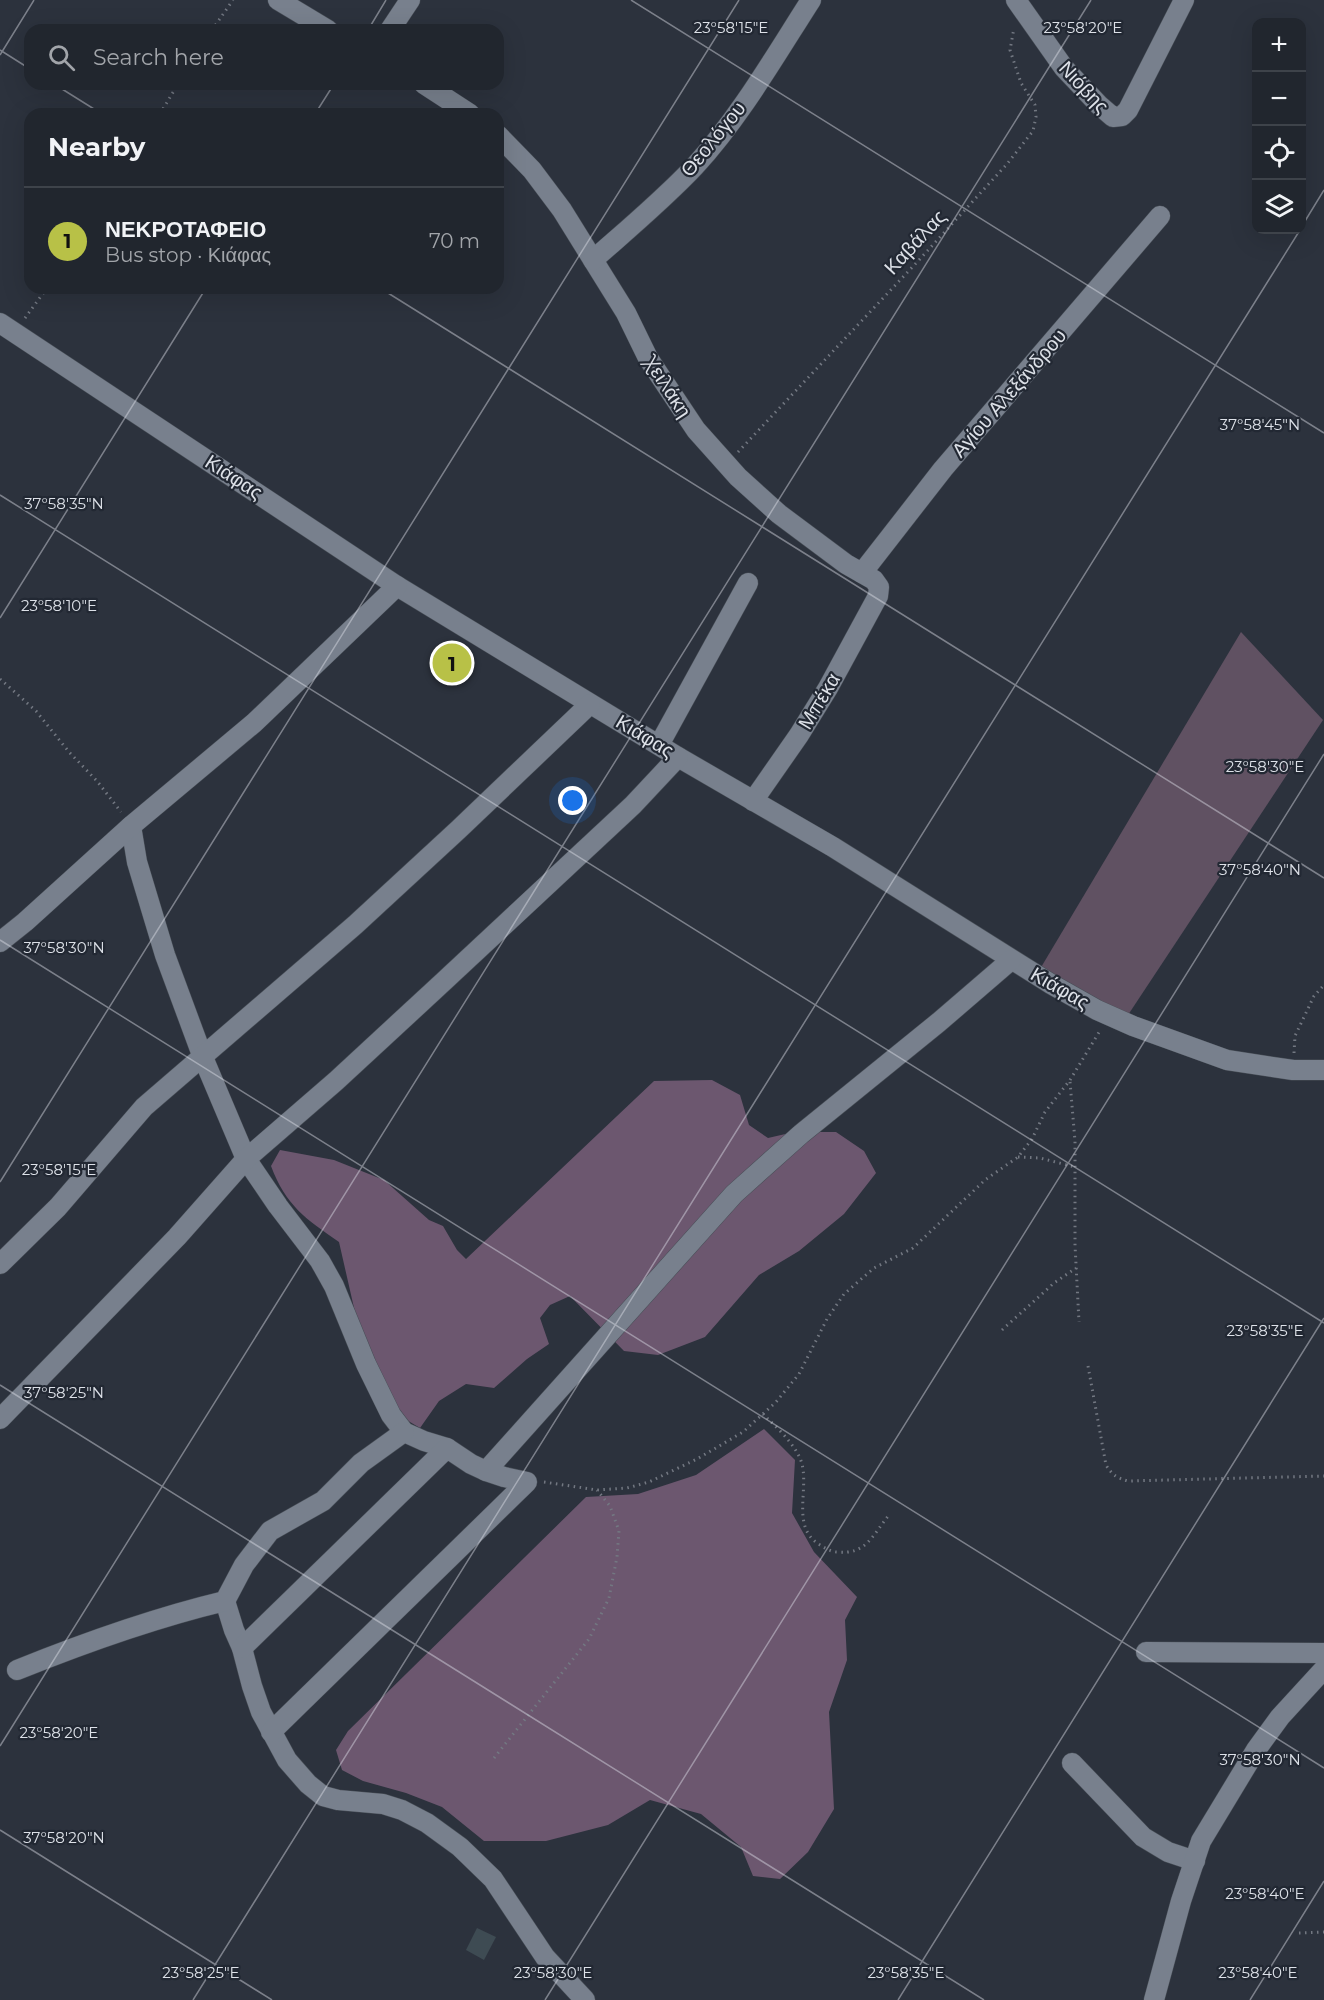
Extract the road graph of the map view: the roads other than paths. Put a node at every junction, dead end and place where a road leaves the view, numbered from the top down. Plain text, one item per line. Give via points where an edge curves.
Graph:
1 (278, 0) edge
2 (410, 0) edge
3 (811, 0) edge
4 (1184, 0) edge
5 (1018, 4) edge
6 (318, 24) edge
7 (394, 24) edge
8 (433, 90) edge
9 (461, 108) edge
10 (504, 141) edge
11 (1160, 216) dead end
12 (593, 260) junction
13 (6, 330) edge
14 (862, 573) junction
15 (748, 583) dead end
16 (397, 586) junction
17 (878, 596) joint
18 (590, 704) junction
19 (659, 745) junction
20 (678, 757) junction
21 (753, 801) junction
22 (132, 826) junction
23 (0, 942) edge
24 (1011, 960) junction
25 (202, 1055) junction
26 (1324, 1070) edge
27 (246, 1159) junction
28 (0, 1264) edge
29 (0, 1419) edge
30 (404, 1432) junction
31 (447, 1448) junction
32 (486, 1471) junction
33 (225, 1601) junction
34 (243, 1648) junction
35 (1146, 1652) dead end
36 (1324, 1653) edge
37 (1324, 1669) edge
38 (17, 1670) dead end
39 (271, 1732) junction
40 (1072, 1763) dead end
41 (1195, 1861) junction
42 (585, 2000) edge
43 (1154, 2000) edge

1 - 6 street
2 - 7 street
3 - 12 street, Θεολόγου via 731,121 695,165
4 - 5 street, Νιόβης via 1128,110 1113,117 1064,68
8 - 9 street
10 - 12 street, Χειλάκη via 562,210
11 - 14 street, Αγίου Αλεξάνδρου via 943,469
12 - 14 street, Χειλάκη via 648,358 696,430 738,477 779,514
13 - 16 street, Κιάφας
14 - 17 street, Χειλάκη via 877,583
15 - 19 street
16 - 18 street, Κιάφας
16 - 22 street via 254,723
17 - 21 street, Μπέκα via 828,688
18 - 19 street, Κιάφας
18 - 25 street via 355,925
19 - 20 street, Κιάφας
20 - 21 street, Κιάφας
20 - 27 street via 633,805 434,991
21 - 24 street, Κιάφας
22 - 23 street
22 - 25 street via 136,862
24 - 26 street, Κιάφας via 1110,1015 1164,1038 1227,1060 1293,1070
24 - 32 street via 734,1194
25 - 27 street
25 - 28 street via 144,1107 58,1207
27 - 29 street via 177,1237
27 - 30 street via 320,1261 391,1415
30 - 31 street
30 - 33 street via 361,1463 323,1501 270,1531 244,1565
31 - 32 street
31 - 34 street
32 - 39 street via 527,1482
33 - 34 street
33 - 38 street via 68,1649
34 - 39 street via 255,1695
35 - 36 street
37 - 41 street via 1256,1750 1210,1824
39 - 42 street via 287,1761 323,1796 402,1810 460,1847 494,1879 544,1957
40 - 41 street via 1143,1837 1167,1852
41 - 43 street

